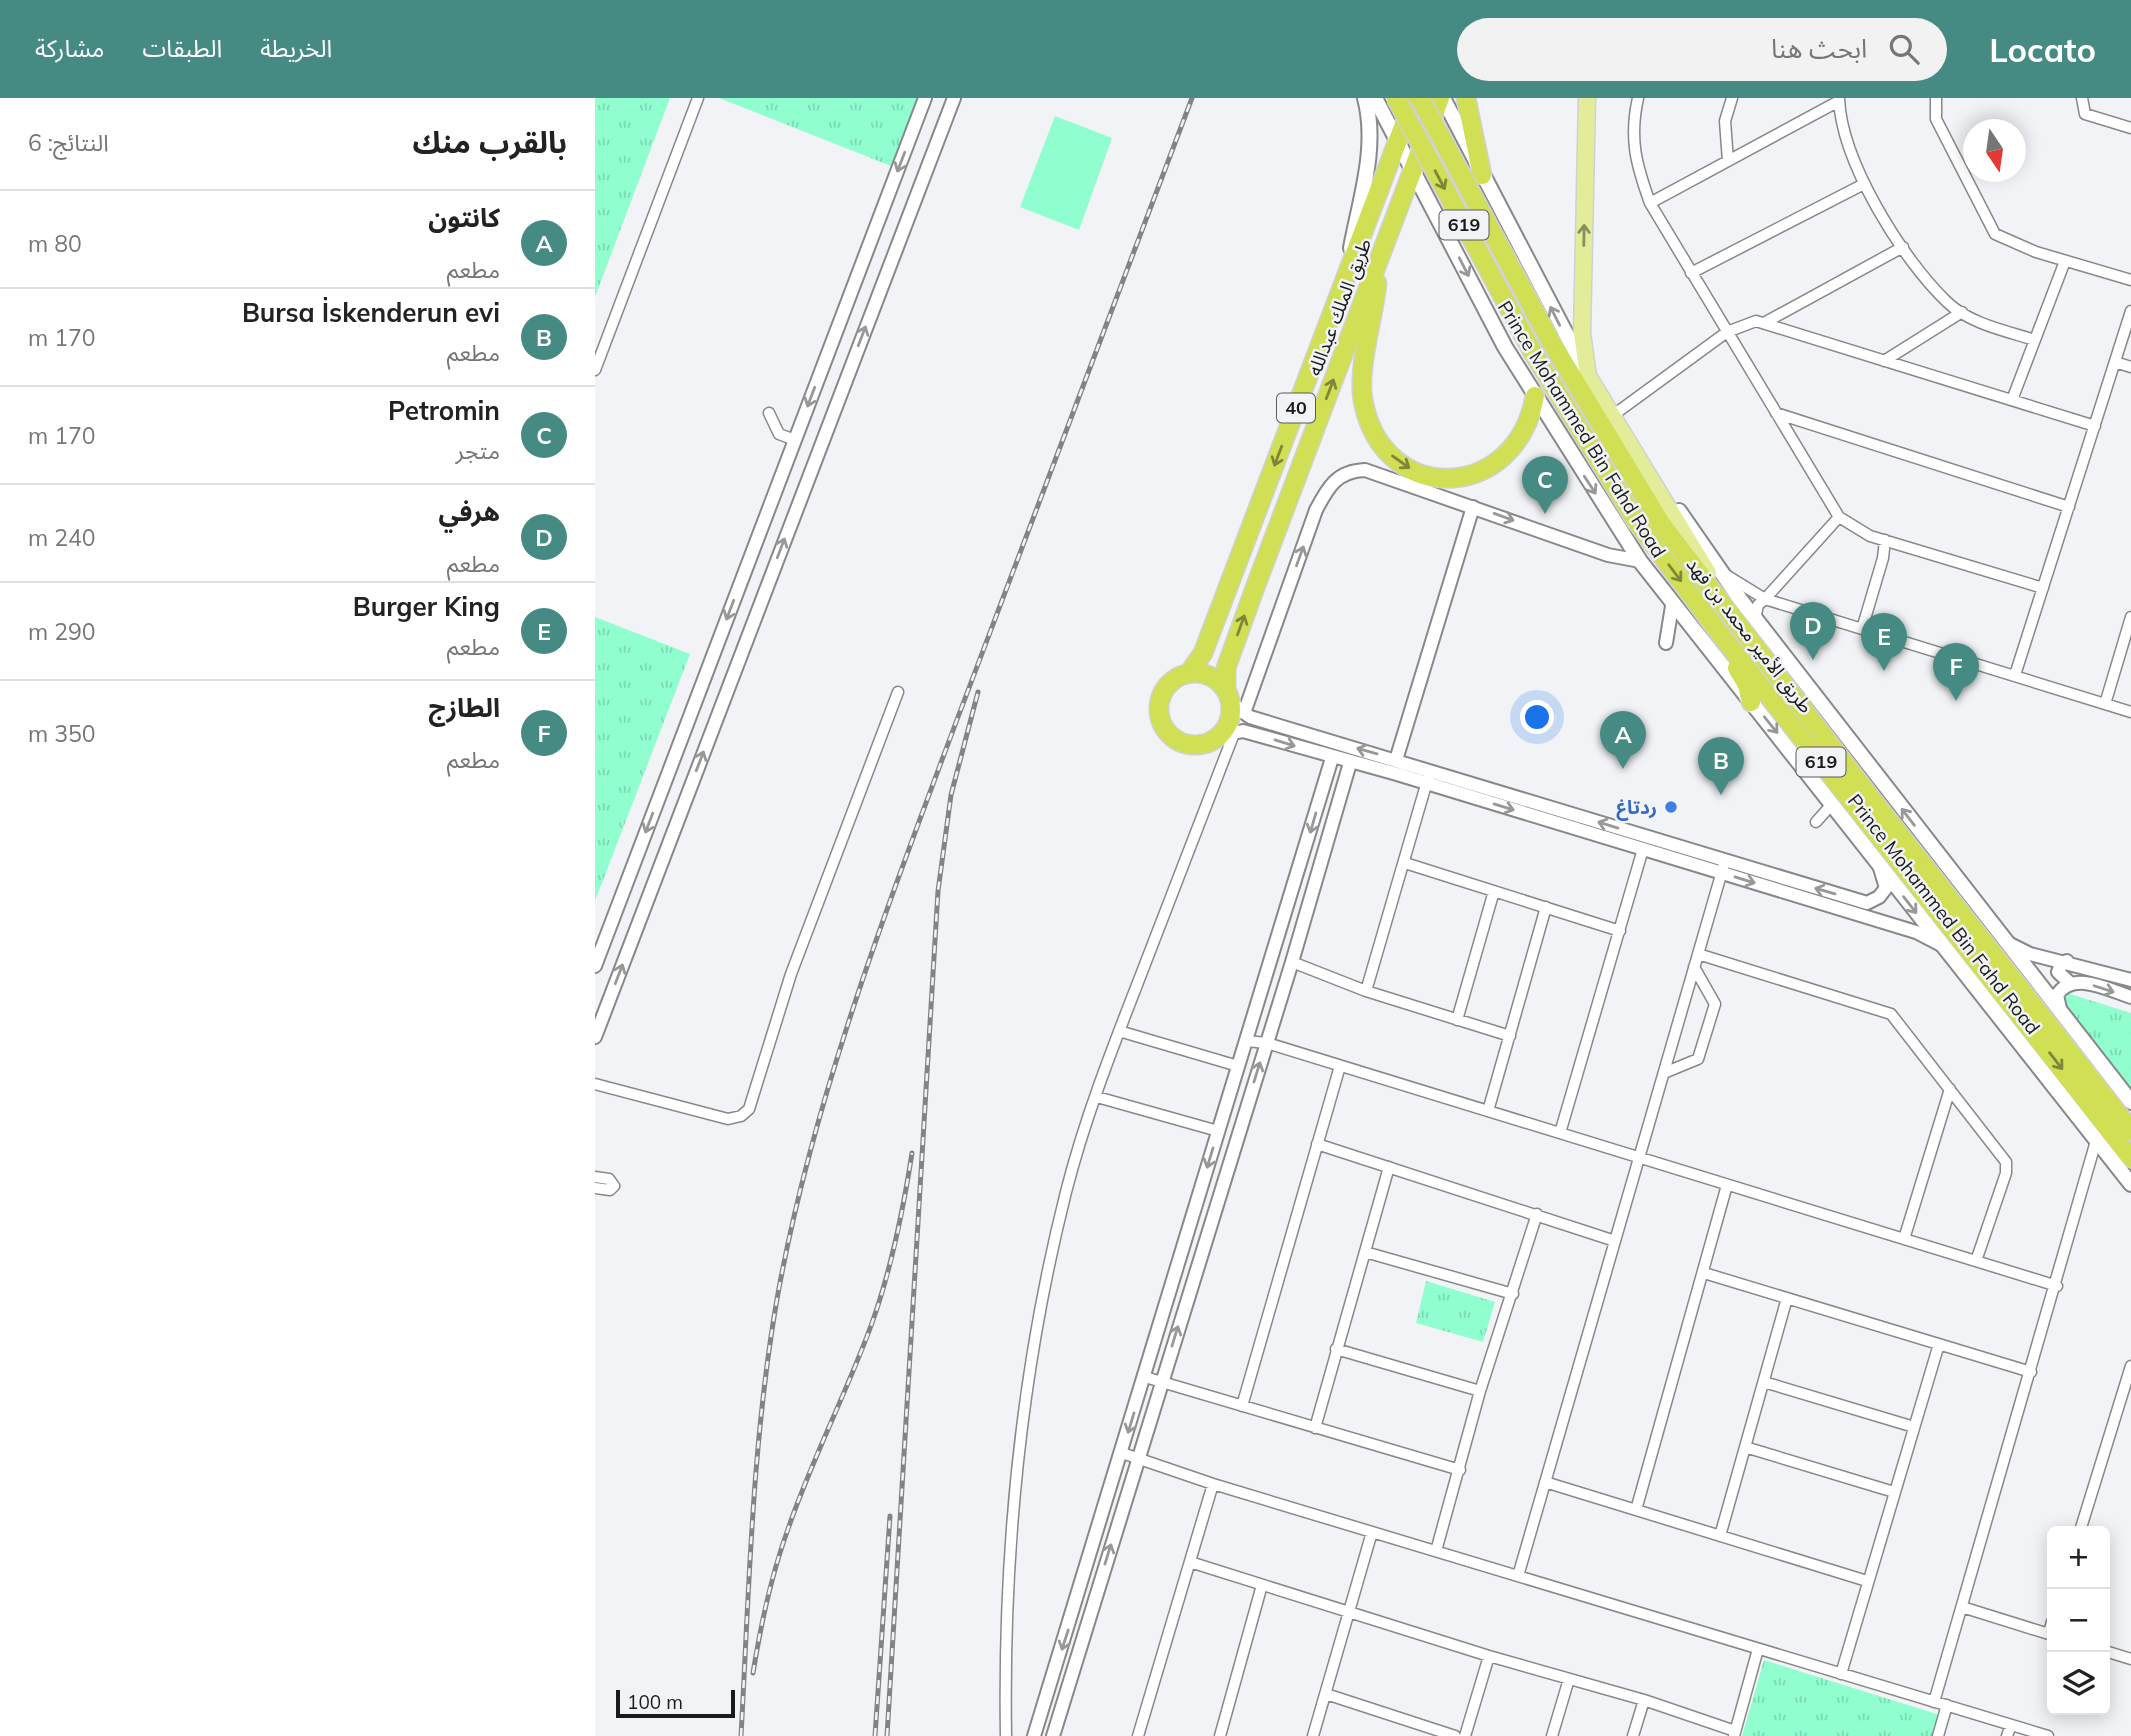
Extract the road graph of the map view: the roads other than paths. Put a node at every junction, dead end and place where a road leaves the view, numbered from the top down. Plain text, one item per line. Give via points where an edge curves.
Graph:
1 (698, 98) edge
2 (925, 98) edge
3 (954, 98) edge
4 (1364, 98) edge
5 (1375, 98) edge
6 (1396, 98) edge
7 (1414, 98) edge
8 (1420, 98) edge
9 (1441, 98) edge
10 (1465, 98) edge
11 (1587, 98) edge
12 (1638, 98) edge
13 (1732, 98) edge
14 (1935, 98) edge
15 (2082, 98) edge
16 (1839, 99) edge
17 (2131, 128) edge
18 (1398, 140) junction
19 (1728, 161) junction
20 (1413, 169) junction
21 (1482, 175) junction
22 (1864, 184) junction
23 (1650, 203) junction
24 (1903, 247) junction
25 (2065, 261) junction
26 (1379, 262) junction
27 (1691, 273) junction
28 (1347, 274) junction
29 (2131, 280) edge
30 (2131, 311) edge
31 (1962, 312) junction
32 (1764, 323) junction
33 (1727, 332) junction
34 (2035, 340) junction
35 (1884, 360) junction
36 (2115, 362) junction
37 (2131, 367) edge
38 (595, 370) edge
39 (1588, 376) junction
40 (1535, 396) junction
41 (2012, 400) junction
42 (1776, 412) junction
43 (769, 413) dead end
44 (1612, 416) junction
45 (2095, 426) junction
46 (795, 440) junction
47 (1473, 506) junction
48 (2069, 507) junction
49 (1839, 517) junction
50 (1885, 540) junction
51 (1640, 561) junction
52 (1721, 572) junction
53 (2043, 588) junction
54 (1716, 599) junction
55 (1765, 599) junction
56 (1672, 606) junction
57 (2131, 617) edge
58 (1755, 619) junction
59 (1862, 629) junction
60 (1720, 634) junction
61 (1666, 643) dead end
62 (1189, 673) junction
63 (2015, 675) junction
64 (898, 692) dead end
65 (1233, 702) junction
66 (1751, 702) junction
67 (2105, 704) junction
68 (2131, 712) edge
69 (1227, 733) junction
70 (1332, 758) junction
71 (1396, 760) junction
72 (1350, 763) junction
73 (1429, 777) junction
74 (1832, 804) junction
75 (1816, 822) dead end
76 (1643, 849) junction
77 (1405, 863) junction
78 (1879, 864) junction
79 (1723, 867) junction
80 (1494, 891) junction
81 (1546, 907) junction
82 (1619, 931) junction
83 (2002, 939) junction
84 (1941, 945) junction
85 (1698, 954) junction
86 (2067, 961) junction
87 (1292, 962) junction
88 (595, 966) edge
89 (1694, 967) junction
90 (2131, 980) edge
91 (2071, 984) junction
92 (1366, 991) junction
93 (2131, 998) edge
94 (2064, 1019) junction
95 (1457, 1020) junction
96 (1119, 1031) junction
97 (1510, 1036) junction
98 (595, 1037) edge
99 (1246, 1041) junction
100 (1266, 1043) junction
101 (1238, 1066) junction
102 (1340, 1066) junction
103 (1664, 1073) junction
104 (595, 1084) edge
105 (1950, 1089) junction
106 (1097, 1097) junction
107 (2131, 1102) edge
108 (1488, 1111) junction
109 (2131, 1130) edge
110 (1219, 1131) junction
111 (1560, 1133) junction
112 (2097, 1141) junction
113 (1317, 1144) junction
114 (1639, 1158) junction
115 (2131, 1158) edge
116 (1389, 1167) junction
117 (595, 1177) edge
118 (2131, 1184) edge
119 (1727, 1185) junction
120 (595, 1188) edge
121 (1537, 1214) junction
122 (1905, 1239) junction
123 (1615, 1241) junction
124 (1365, 1252) junction
125 (1976, 1261) junction
126 (1704, 1273) junction
127 (2057, 1286) junction
128 (1513, 1294) junction
129 (1787, 1298) junction
130 (1939, 1344) junction
131 (1336, 1349) junction
132 (2131, 1366) edge
133 (2031, 1372) junction
134 (1145, 1377) junction
135 (1161, 1382) junction
136 (1764, 1382) junction
137 (1480, 1391) junction
138 (1242, 1406) junction
139 (1914, 1427) junction
140 (1315, 1428) junction
141 (1745, 1447) junction
142 (1122, 1453) junction
143 (1137, 1458) junction
144 (1460, 1470) junction
145 (1545, 1482) junction
146 (1213, 1484) junction
147 (1894, 1492) junction
148 (1636, 1510) junction
149 (2082, 1526) edge
150 (1373, 1532) junction
151 (1720, 1536) junction
152 (1436, 1551) junction
153 (1190, 1562) junction
154 (1518, 1576) junction
155 (1867, 1581) junction
156 (1262, 1585) junction
157 (1962, 1607) junction
158 (1350, 1612) junction
159 (2047, 1633) edge
160 (1758, 1649) junction
161 (2108, 1652) edge
162 (1489, 1656) junction
163 (2131, 1659) edge
164 (1841, 1674) junction
165 (1569, 1679) junction
166 (1325, 1694) junction
167 (1644, 1700) junction
168 (1934, 1702) junction
169 (1947, 1705) junction
170 (2011, 1725) junction
171 (1734, 1734) edge
172 (1006, 1736) edge
173 (1034, 1736) edge
174 (1053, 1736) edge
175 (1138, 1736) edge
176 (1220, 1736) edge
177 (1313, 1736) edge
178 (1455, 1736) edge
179 (1465, 1736) edge
180 (1552, 1736) edge
181 (1633, 1736) edge
182 (1938, 1736) edge
183 (2007, 1736) edge
184 (2048, 1736) edge

1 - 38 street
2 -> 46 street
98 -> 3 street
4 - 28 main road via 1369,158
5 - 18 main road, Prince Mohammed Bin Fahd Road
6 -> 60 highway, طريق الأمير محمد بن فهد / 619, bridge via 1532,351 1636,521
7 - 18 highway, طريق الملك عبدالله / 40
8 - 54 highway, طريق الأمير محمد بن فهد / 619, bridge via 1550,340 1662,525
9 - 20 highway, طريق الملك عبدالله / 40
9 - 21 main road, Prince Mohammed Bin Fahd Road
10 - 21 highway
39 -> 11 main road via 1582,333
12 - 23 street via 1633,123 1635,159
13 - 19 street via 1725,121
14 - 25 street via 1936,119 1994,234
15 - 17 street via 2085,114
16 - 19 street
16 - 22 street
18 - 20 main road, Prince Mohammed Bin Fahd Road
18 - 28 highway, طريق الملك عبدالله / 40
19 - 23 street
20 - 26 highway, طريق الملك عبدالله / 40
20 -> 40 main road, Prince Mohammed Bin Fahd Road via 1505,348
39 -> 21 main road, Prince Mohammed Bin Fahd Road
22 - 24 street
22 - 27 street
23 - 27 street
24 - 31 street via 1948,303
24 - 32 street
25 - 29 street
25 - 34 street
26 -> 40 highway via 1363,365 1363,399 1372,428 1400,464 1422,475 1449,478 1469,476 1495,465 1528,426
65 -> 26 highway, طريق الملك عبدالله / 40 via 1224,680 1230,656
27 - 33 street
28 -> 62 highway, طريق الملك عبدالله / 40 via 1203,653
30 - 36 street
31 - 34 street
31 - 35 street
32 - 33 street via 1756,321
32 - 35 street
33 - 42 street
33 - 44 street
34 - 41 street
35 - 41 street
36 - 37 street
36 - 45 street
39 - 44 main road
40 -> 51 main road, Prince Mohammed Bin Fahd Road
41 - 45 street
42 - 48 street
42 - 49 street
43 - 46 street via 779,434
44 - 52 main road, Prince Mohammed Bin Fahd Road
44 - 54 main road via 1708,575
45 - 48 street
46 -> 88 street
47 -> 51 street via 1608,555
65 -> 47 street via 1328,486 1345,473 1365,470
47 - 71 street
48 - 53 street
49 - 50 street
49 - 55 street
50 - 53 street
50 - 59 street
51 - 56 main road, Prince Mohammed Bin Fahd Road
52 - 55 street
52 - 58 main road, Prince Mohammed Bin Fahd Road
53 - 63 street
54 - 109 highway, طريق الأمير محمد بن فهد / 619
55 - 58 street via 1758,605
55 - 59 street
56 - 61 street
56 - 66 main road, Prince Mohammed Bin Fahd Road
57 - 67 street
83 -> 58 main road, Prince Mohammed Bin Fahd Road
59 - 63 street
60 - 66 highway
60 -> 115 highway, طريق الأمير محمد بن فهد / 619
62 - 65 highway via 1210,676
62 - 69 highway via 1165,688 1159,701 1160,722 1168,734 1186,745 1201,745
63 - 67 street
64 - 104 street via 791,974 749,1109 728,1119
65 - 69 highway
71 -> 65 street
66 -> 74 main road, Prince Mohammed Bin Fahd Road
67 - 68 street
69 -> 70 street via 1243,731
69 - 96 street
70 - 72 street
70 -> 99 street
71 - 73 street
72 - 73 street
72 - 87 street
73 -> 76 street
73 - 77 street
79 -> 73 street
74 - 75 street
74 - 78 main road, Prince Mohammed Bin Fahd Road
76 - 79 street
76 - 82 street
77 - 80 street
77 - 92 street
78 -> 79 street via 1886,888 1867,903
78 -> 84 main road, Prince Mohammed Bin Fahd Road
79 -> 84 street via 1916,932
79 - 85 street
80 - 81 street
80 - 95 street
81 - 82 street
81 - 97 street
82 - 111 street
83 - 86 street via 2030,954
83 - 94 main road, Prince Mohammed Bin Fahd Road
84 - 112 main road, Prince Mohammed Bin Fahd Road
85 - 89 street
85 - 105 street via 1891,1014
86 - 90 street
86 - 91 street via 2058,972
87 - 92 street
87 - 100 street
89 - 103 street
89 - 103 street via 1714,1004 1711,1015 1698,1059
91 -> 93 street via 2084,982
91 - 94 street via 2057,995
92 - 95 street
94 - 107 main road, Prince Mohammed Bin Fahd Road
95 - 97 street
96 - 101 street
96 - 106 street
97 - 108 street
99 - 100 street
99 - 101 street
100 - 102 street
135 -> 100 street
101 - 110 street
102 - 108 street
102 - 113 street
103 - 114 street
105 - 122 street
105 - 125 street via 2006,1162
106 - 110 street
106 - 172 street via 1066,1191 1029,1372 1009,1569
108 - 111 street
110 -> 134 street
111 - 114 street
112 - 118 main road, Prince Mohammed Bin Fahd Road
112 - 127 street
113 - 116 street
113 - 138 street
114 - 119 street
114 - 123 street
116 - 121 street
116 - 124 street
117 - 120 street via 614,1186 610,1190
119 - 122 street
119 - 126 street
121 - 123 street
121 - 128 street
122 - 125 street
123 - 145 street
124 - 128 street
124 - 131 street
125 - 127 street
126 - 129 street
126 - 148 street
127 - 133 street
128 - 137 street
129 - 130 street
129 - 136 street
130 - 133 street
130 - 139 street
131 - 137 street
131 - 140 street
132 - 149 street
133 - 157 street
134 - 135 street
134 -> 142 street
135 - 138 street
135 - 143 street
136 - 139 street
136 - 141 street
137 - 144 street
138 - 140 street
139 - 147 street
140 - 144 street
141 - 147 street
141 - 151 street
142 - 143 street
142 -> 173 street
143 - 146 street
174 -> 143 street
144 - 152 street
145 - 148 street
145 - 154 street
146 - 150 street
146 - 153 street
147 - 155 street
148 - 151 street
150 - 152 street
150 - 158 street
151 - 155 street
152 - 154 street
153 - 156 street
153 - 175 street
154 - 160 street
155 - 164 street
156 - 158 street
156 - 176 street
157 - 159 street
157 - 168 street
158 - 162 street
158 - 166 street
160 - 164 street
160 - 171 street
161 - 163 street
162 - 165 street
162 - 179 street
164 - 168 street
165 - 167 street
165 - 180 street
166 - 177 street
166 - 178 street
167 - 171 street
167 - 181 street
168 - 169 street
169 - 170 street
169 - 182 street
170 - 183 street
170 - 184 street

